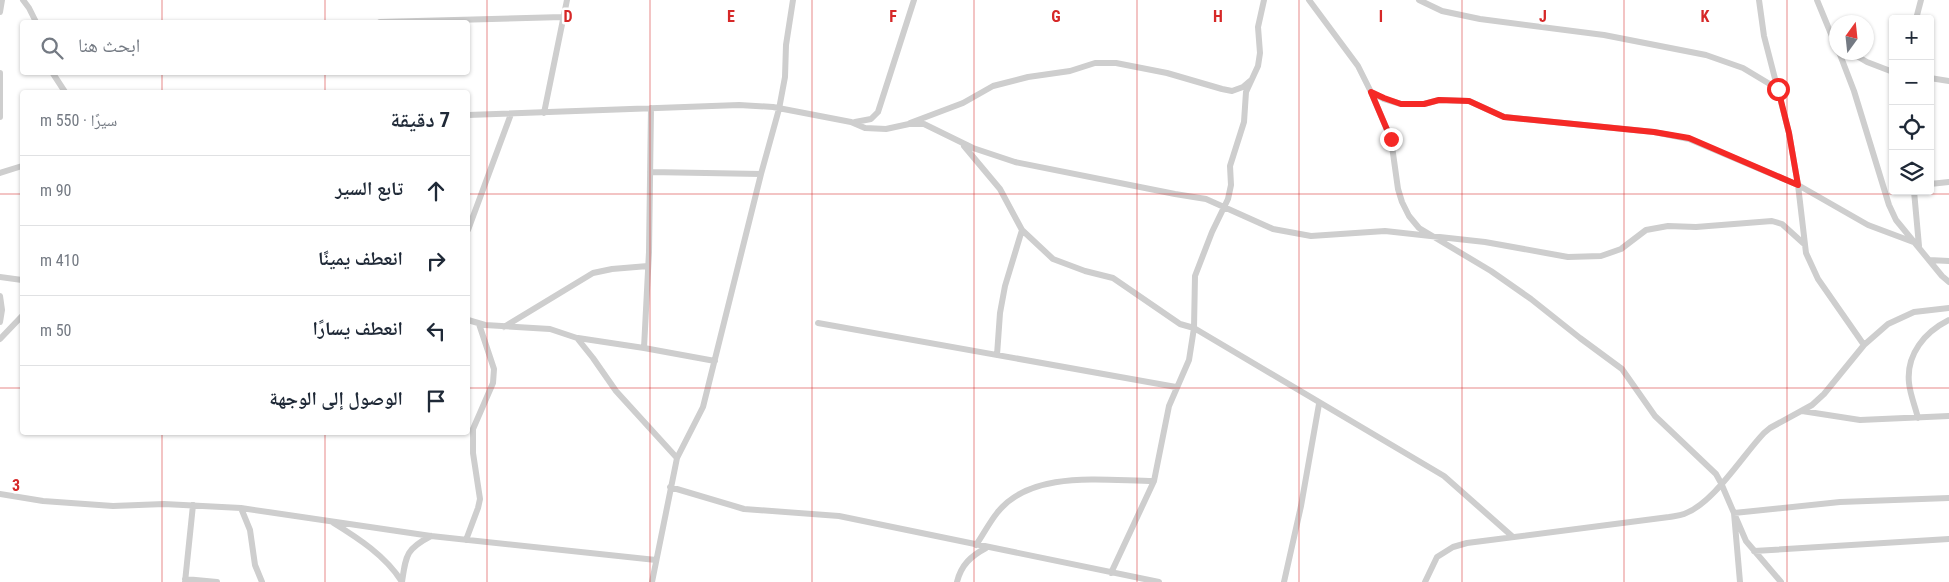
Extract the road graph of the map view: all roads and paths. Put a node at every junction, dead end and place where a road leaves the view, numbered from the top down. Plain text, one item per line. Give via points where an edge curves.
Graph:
1 (2, 0) edge
2 (22, 0) edge
3 (567, 0) edge
4 (793, 0) edge
5 (914, 0) edge
6 (1264, 0) edge
7 (1309, 0) edge
8 (1419, 0) edge
9 (1760, 0) edge
10 (1817, 0) edge
11 (1921, 0) edge
12 (0, 12) edge
13 (1917, 15) edge
14 (563, 17) junction
15 (35, 20) edge
16 (453, 20) edge
17 (1829, 28) edge
18 (1842, 60) edge
19 (1864, 60) edge
20 (1889, 70) edge
21 (0, 73) edge
22 (54, 75) edge
23 (1934, 79) edge
24 (1252, 80) junction
25 (1949, 81) edge
26 (1778, 89) junction
27 (64, 90) edge
28 (1371, 92) junction
29 (651, 108) junction
30 (779, 109) junction
31 (544, 113) junction
32 (511, 114) junction
33 (470, 115) edge
34 (0, 117) edge
35 (851, 122) junction
36 (909, 124) junction
37 (961, 142) junction
38 (20, 167) edge
39 (650, 172) junction
40 (0, 173) edge
41 (761, 174) junction
42 (1949, 182) edge
43 (1934, 184) edge
44 (1798, 185) junction
45 (1914, 195) edge
46 (1225, 207) junction
47 (470, 225) edge
48 (1022, 230) junction
49 (1435, 238) junction
50 (1803, 243) junction
51 (1917, 245) junction
52 (1929, 260) junction
53 (1949, 261) edge
54 (648, 266) junction
55 (0, 277) edge
56 (20, 280) edge
57 (1949, 282) edge
58 (0, 296) edge
59 (1949, 308) edge
60 (20, 318) edge
61 (1949, 320) edge
62 (470, 321) edge
63 (0, 322) edge
64 (818, 323) dead end
65 (479, 324) junction
66 (504, 327) junction
67 (1194, 328) junction
68 (577, 338) junction
69 (0, 339) edge
70 (1864, 344) junction
71 (644, 348) junction
72 (997, 355) junction
73 (715, 362) junction
74 (1176, 386) junction
75 (1319, 404) junction
76 (1802, 411) junction
77 (1949, 416) edge
78 (1918, 418) junction
79 (470, 422) edge
80 (476, 423) junction
81 (677, 458) junction
82 (1154, 481) junction
83 (1721, 483) junction
84 (670, 486) junction
85 (0, 494) edge
86 (1949, 498) edge
87 (193, 505) junction
88 (241, 508) junction
89 (1734, 513) junction
90 (329, 520) junction
91 (432, 536) junction
92 (1513, 536) junction
93 (1949, 539) edge
94 (466, 540) junction
95 (976, 545) junction
96 (986, 548) junction
97 (1754, 551) junction
98 (656, 560) junction
99 (1111, 572) junction
100 (185, 580) edge
101 (1132, 580) edge
102 (217, 582) edge
103 (262, 582) edge
104 (402, 582) edge
105 (652, 582) edge
106 (957, 582) edge
107 (1159, 582) edge
108 (1284, 582) edge
109 (1425, 582) edge
110 (1740, 582) edge
111 (1781, 582) edge

1 - 12 street
2 - 15 street
3 - 14 street
4 - 30 street
5 - 35 street via 878,112 871,120
6 - 24 street via 1258,27 1260,53
7 - 28 street via 1358,66
8 - 26 street via 1442,11 1480,19 1604,35 1706,55 1742,68
9 - 26 street via 1764,36
10 - 17 street
11 - 13 street
14 - 16 street
14 - 31 street
18 - 51 street via 1889,205 1896,220
19 - 20 street
21 - 34 street
22 - 27 street
23 - 25 street
24 - 36 street via 1232,90 1136,66 1095,63 994,86 963,103
24 - 46 street via 1246,92 1244,122 1230,166 1231,185
26 - 44 street
28 - 44 street via 1401,104 1469,101 1504,117 1689,138
28 - 49 street via 1391,139 1402,202 1419,228
29 - 30 street via 739,105
29 - 31 street
29 - 39 street
30 - 35 street
30 - 41 street
31 - 32 street
32 - 33 street
32 - 47 street
35 - 36 street via 865,128
36 - 37 street via 924,124
37 - 46 street via 1016,162 1206,199
37 - 48 street via 1000,189
38 - 40 street
39 - 41 street
39 - 54 street
41 - 73 street
42 - 43 street
44 - 50 street
44 - 51 street via 1868,225
45 - 51 street
46 - 49 street via 1273,229 1311,236 1385,232
46 - 67 street via 1195,276
48 - 67 street via 1053,259 1113,278 1180,324
48 - 72 street via 1003,295
49 - 50 street via 1485,242 1568,257 1601,256 1621,249 1646,230 1772,221 1782,224
49 - 83 street via 1531,299 1622,369 1655,416 1716,474
50 - 70 street via 1818,278
51 - 52 street
52 - 53 street
52 - 57 street
54 - 66 street via 612,268 594,273
54 - 71 street
55 - 56 street
58 - 63 street
59 - 70 street via 1901,317
60 - 69 street
61 - 78 street via 1929,332 1912,357 1909,384
62 - 65 street
64 - 72 street
65 - 66 street
65 - 80 street via 494,376
66 - 68 street via 550,329
67 - 74 street via 1189,360
67 - 75 street
68 - 71 street
68 - 81 street via 611,385
70 - 76 street via 1824,394
71 - 73 street
72 - 74 street
73 - 81 street via 703,407
74 - 82 street via 1166,418
75 - 92 street via 1444,476
75 - 108 street via 1302,506
76 - 78 street via 1860,420
76 - 83 street via 1764,433
77 - 78 street
79 - 80 street
80 - 94 street via 472,435 480,499
81 - 84 street
82 - 95 street via 1068,480 1030,489 998,512
82 - 99 street
83 - 89 street
83 - 92 street via 1685,514
84 - 95 street via 744,509 839,516
84 - 98 street
85 - 87 street via 98,505
86 - 89 street via 1840,502
87 - 88 street
87 - 100 street
88 - 90 street
88 - 103 street via 250,530 255,565
89 - 97 street
89 - 110 street
90 - 91 street
90 - 104 street via 384,560
91 - 94 street
91 - 104 street via 411,550 405,562
92 - 109 street via 1467,543 1442,553
93 - 97 street
94 - 98 street
95 - 96 street
96 - 99 street via 1021,552
96 - 106 street via 967,561
97 - 111 street
98 - 105 street
99 - 101 street
100 - 102 street
101 - 107 street

